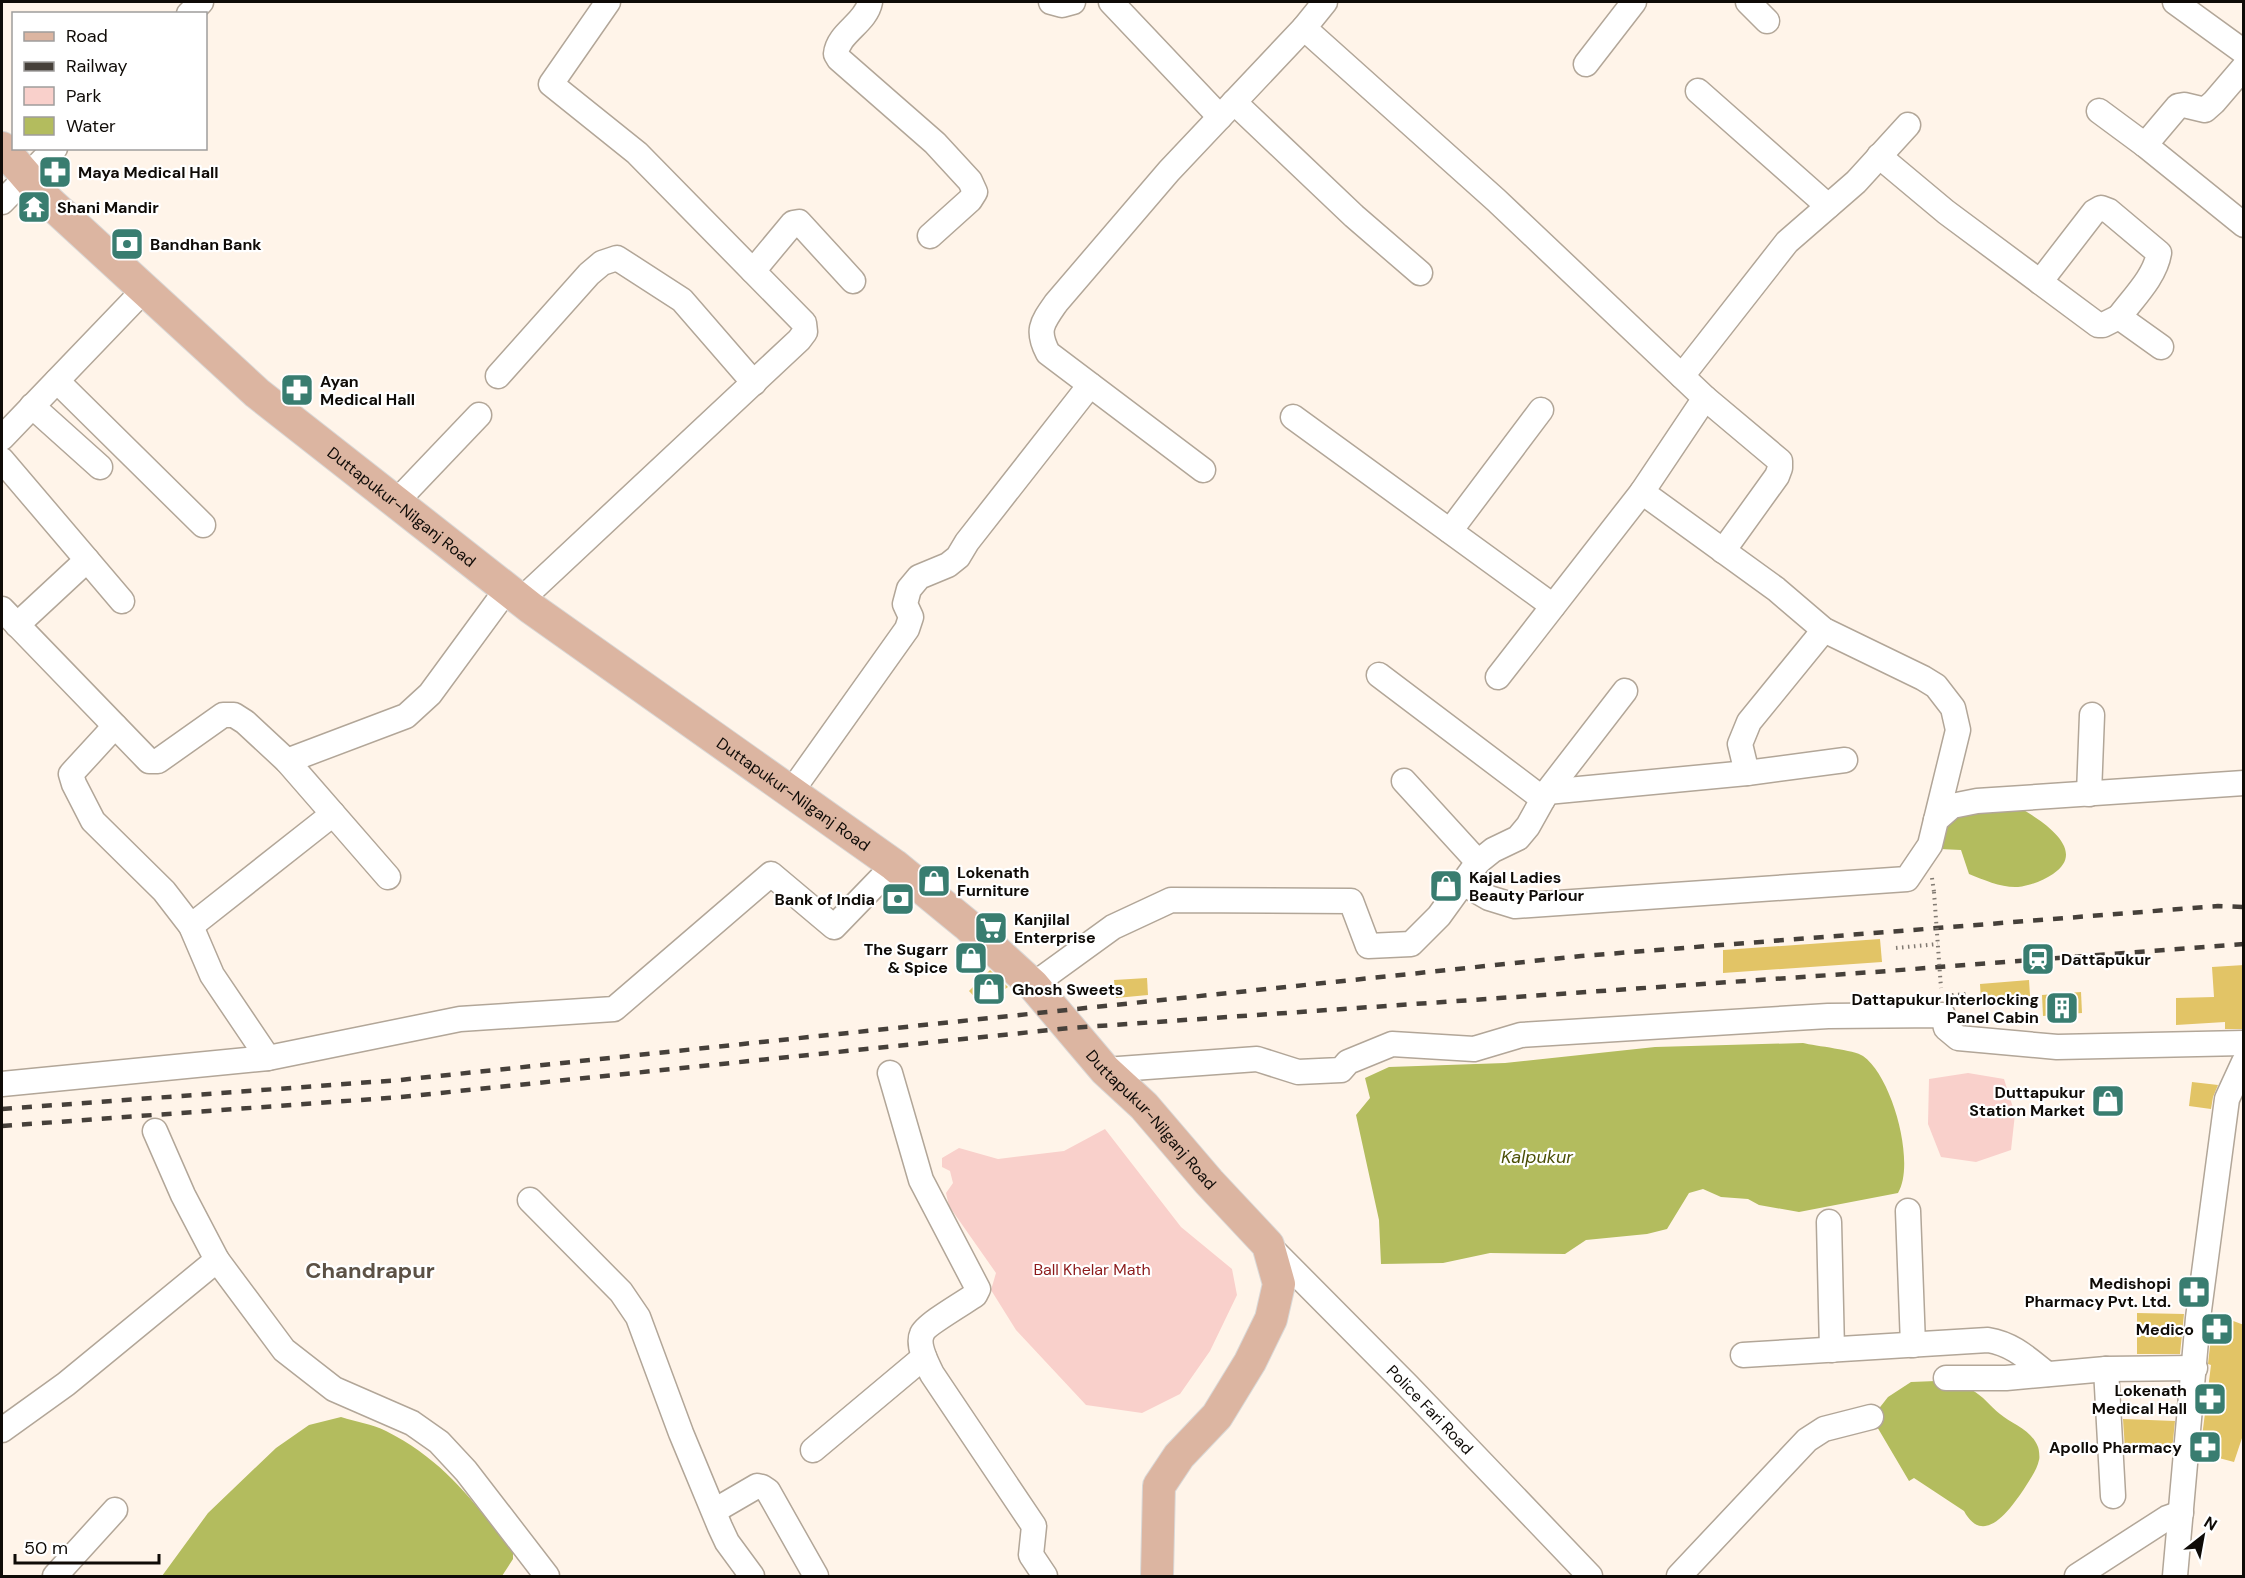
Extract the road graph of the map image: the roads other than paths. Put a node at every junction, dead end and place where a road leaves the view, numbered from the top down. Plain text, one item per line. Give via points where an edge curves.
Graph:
1 (608, 2) edge
2 (870, 2) edge
3 (1051, 2) edge
4 (1073, 2) edge
5 (1110, 2) edge
6 (1325, 2) edge
7 (1748, 2) edge
8 (2175, 2) edge
9 (1623, 5) edge
10 (1767, 21) dead end
11 (1304, 28) junction
12 (2244, 52) edge
13 (1586, 64) dead end
14 (2244, 67) edge
15 (1698, 91) dead end
16 (1227, 110) junction
17 (2099, 111) dead end
18 (1908, 125) dead end
19 (2145, 145) junction
20 (2, 148) edge
21 (53, 150) edge
22 (1879, 156) junction
23 (27, 177) junction
24 (2, 202) edge
25 (1828, 206) junction
26 (2244, 225) edge
27 (930, 236) dead end
28 (753, 271) junction
29 (1420, 273) dead end
30 (853, 281) dead end
31 (2040, 282) junction
32 (144, 290) junction
33 (2119, 317) junction
34 (2161, 347) dead end
35 (498, 375) dead end
36 (1682, 376) junction
37 (57, 381) junction
38 (754, 383) junction
39 (1090, 385) junction
40 (1705, 398) junction
41 (32, 406) junction
42 (1540, 410) dead end
43 (479, 415) dead end
44 (1293, 417) dead end
45 (2, 438) edge
46 (2, 460) edge
47 (100, 467) dead end
48 (1203, 470) dead end
49 (1642, 492) junction
50 (396, 502) junction
51 (203, 525) dead end
52 (1450, 531) junction
53 (1724, 551) junction
54 (87, 560) junction
55 (514, 595) junction
56 (122, 600) dead end
57 (1553, 606) junction
58 (9, 617) edge
59 (1824, 630) junction
60 (1379, 675) dead end
61 (1498, 677) dead end
62 (1625, 691) dead end
63 (2092, 715) dead end
64 (115, 726) junction
65 (1845, 760) dead end
66 (287, 761) junction
67 (1747, 773) junction
68 (1404, 781) dead end
69 (2244, 783) edge
70 (791, 792) junction
71 (2089, 794) junction
72 (1545, 795) junction
73 (333, 814) junction
74 (1936, 820) junction
75 (1478, 862) junction
76 (894, 865) junction
77 (388, 877) dead end
78 (1463, 883) junction
79 (190, 926) junction
80 (1034, 985) junction
81 (2244, 1043) edge
82 (268, 1058) junction
83 (2244, 1062) edge
84 (1105, 1070) junction
85 (890, 1073) dead end
86 (2, 1084) edge
87 (156, 1131) dead end
88 (530, 1200) dead end
89 (1908, 1211) dead end
90 (1829, 1222) dead end
91 (1268, 1245) junction
92 (217, 1260) junction
93 (1913, 1345) junction
94 (1832, 1350) junction
95 (1743, 1355) dead end
96 (924, 1357) junction
97 (2194, 1368) junction
98 (2106, 1369) junction
99 (2047, 1374) junction
100 (1946, 1378) dead end
101 (1871, 1417) dead end
102 (2, 1430) edge
103 (813, 1450) dead end
104 (2113, 1496) dead end
105 (116, 1510) dead end
106 (714, 1511) junction
107 (2181, 1513) junction
108 (55, 1576) edge
109 (547, 1576) edge
110 (752, 1576) edge
111 (816, 1576) edge
112 (1045, 1576) edge
113 (1157, 1576) edge
114 (1590, 1576) edge
115 (1679, 1576) edge
116 (2077, 1576) edge
117 (2175, 1576) edge

1 - 28 street via 550,84 637,153
2 - 27 street via 867,14 840,43 836,54 839,60 935,143 970,181 975,192
3 - 4 street
5 - 16 street
6 - 11 street
7 - 10 street
8 - 12 street
9 - 13 street
11 - 16 street
11 - 36 street via 1496,200
14 - 19 street via 2205,110 2178,106
15 - 25 street
16 - 29 street
16 - 39 street via 1169,171 1044,321 1041,339 1048,353
17 - 19 street
18 - 22 street
19 - 26 street
20 - 23 main road, Duttapukur-Nilganj Road
21 - 23 street
22 - 25 street
22 - 31 street
23 - 24 street
23 - 32 main road, Duttapukur-Nilganj Road
25 - 36 street via 1787,242
28 - 30 street via 793,223 799,222
28 - 38 street via 804,322 805,332
31 - 33 street via 2098,326
31 - 33 street via 2094,212 2102,208 2109,211 2159,253 2150,276
32 - 37 street
32 - 50 main road, Duttapukur-Nilganj Road via 257,393
33 - 34 street
35 - 38 street via 589,274 617,258 682,300
36 - 40 street
37 - 41 street
37 - 51 street
38 - 55 street
39 - 48 street
39 - 70 street via 958,557 919,577 909,589 905,604 911,617 907,629
40 - 49 street
40 - 53 street via 1780,461 1777,476
41 - 45 street
41 - 47 street
42 - 52 street
43 - 50 street
44 - 52 street
46 - 54 street
49 - 53 street
49 - 57 street
50 - 55 main road, Duttapukur-Nilganj Road
52 - 57 street
53 - 59 street
54 - 56 street
54 - 58 street
55 - 66 street via 430,694 406,716
55 - 70 main road, Duttapukur-Nilganj Road
57 - 61 street
58 - 64 street
59 - 67 street via 1749,722 1740,744
59 - 74 street via 1923,678 1936,686 1953,708 1958,730
60 - 72 street
62 - 72 street
63 - 71 street
64 - 66 street via 148,761 158,760 223,715 234,715
64 - 79 street via 71,774 71,779 93,821 164,891
65 - 67 street
66 - 73 street
67 - 72 street
68 - 75 street
69 - 71 street
70 - 76 main road, Duttapukur-Nilganj Road
71 - 74 street via 1977,801 1952,806
72 - 75 street via 1518,838
73 - 77 street
73 - 79 street
74 - 78 street via 1930,845 1907,879 1515,906 1489,898
75 - 78 street
76 - 80 main road, Duttapukur-Nilganj Road
76 - 82 street via 834,927 771,874 614,1009 460,1019
78 - 80 street via 1439,916 1411,944 1368,946 1351,901 1171,900 1113,927
79 - 82 street via 216,983
80 - 84 main road, Duttapukur-Nilganj Road
81 - 84 street via 2056,1047 1958,1038 1946,1028 1943,1015 1828,1016 1521,1035 1474,1049 1392,1044 1348,1062 1341,1070 1298,1072 1257,1059
82 - 86 street
83 - 97 street via 2227,1100
84 - 91 main road, Duttapukur-Nilganj Road via 1144,1106
85 - 96 street via 921,1180 978,1288 975,1295 925,1328 920,1337
87 - 92 street
88 - 106 street via 631,1305
89 - 93 street
90 - 94 street
91 - 113 main road, Duttapukur-Nilganj Road via 1279,1284 1271,1319 1217,1416 1179,1456 1159,1486
91 - 114 street, Police Fari Road
92 - 102 street via 66,1384
92 - 109 street via 284,1350 334,1389 412,1423 439,1442
93 - 94 street
93 - 99 street via 1988,1340 2002,1343
94 - 95 street
96 - 103 street
96 - 112 street via 1034,1526 1031,1555
97 - 98 street
97 - 107 street
98 - 99 street
98 - 104 street
99 - 100 street
101 - 115 street via 1824,1429 1807,1440
105 - 108 street
106 - 110 street via 727,1542
106 - 111 street via 762,1487 768,1491
107 - 116 street via 2160,1522
107 - 117 street

